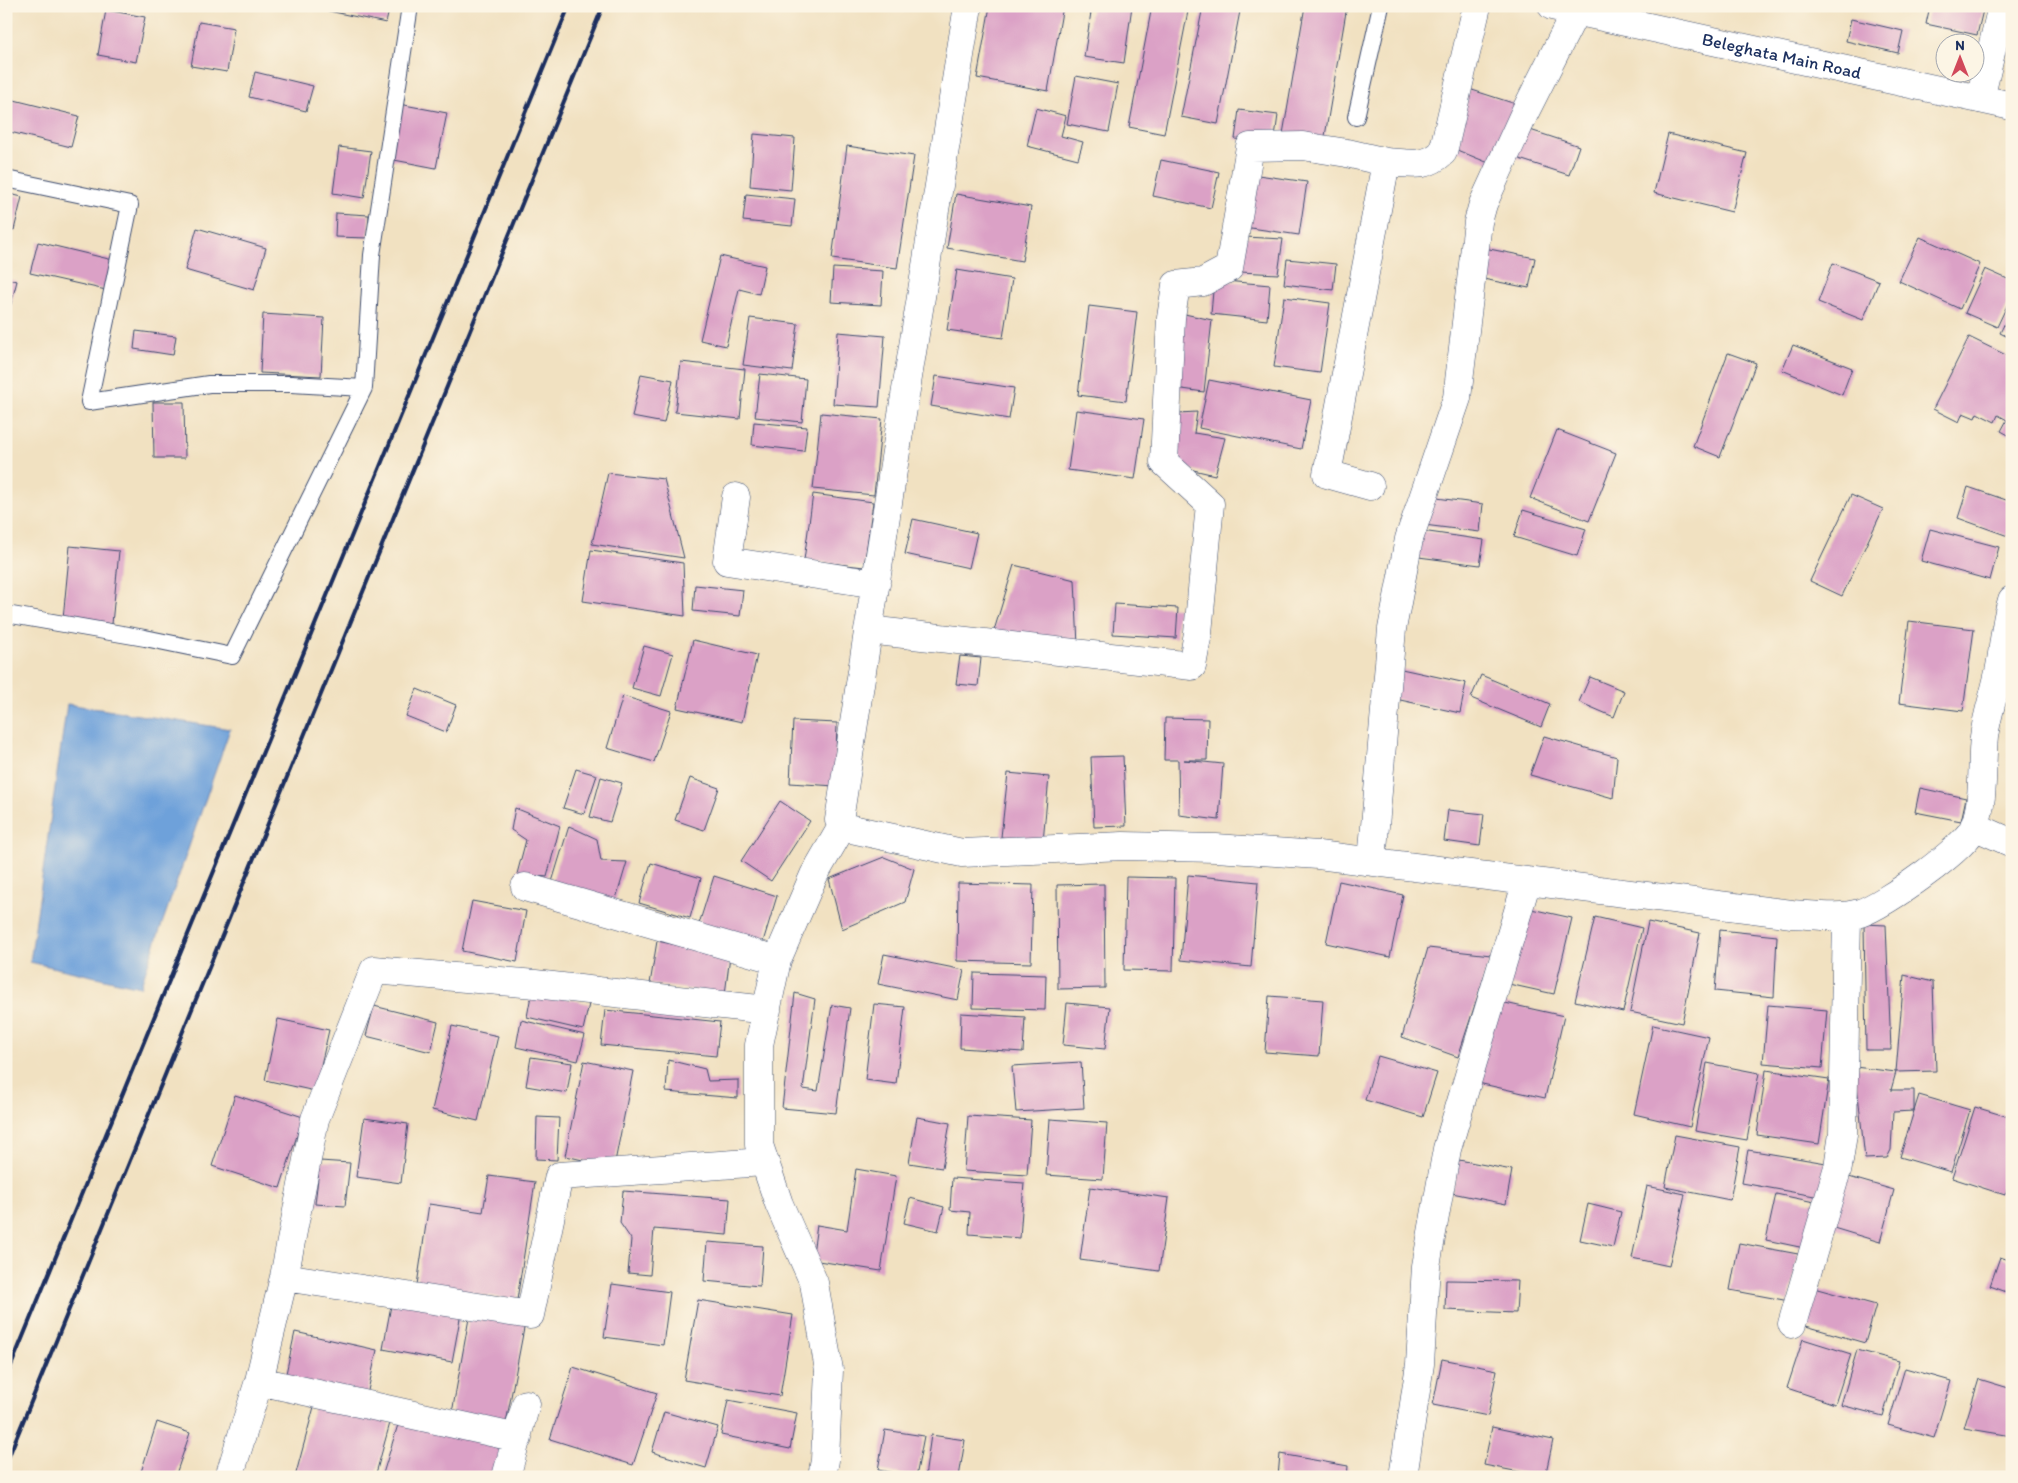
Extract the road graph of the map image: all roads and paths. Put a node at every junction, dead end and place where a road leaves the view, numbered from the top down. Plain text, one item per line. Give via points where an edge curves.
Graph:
1 (410, 6) edge
2 (968, 6) edge
3 (1381, 6) edge
4 (1477, 6) edge
5 (2002, 6) edge
6 (1564, 9) edge
7 (1980, 99) junction
8 (2012, 106) edge
9 (1356, 117) dead end
10 (1386, 162) junction
11 (6, 179) edge
12 (364, 388) junction
13 (1370, 486) dead end
14 (736, 497) dead end
15 (876, 584) junction
16 (2012, 600) edge
17 (6, 614) edge
18 (868, 630) junction
19 (843, 825) junction
20 (1974, 826) junction
21 (2012, 843) edge
22 (1372, 862) junction
23 (1527, 881) junction
24 (525, 888) dead end
25 (1847, 916) junction
26 (777, 960) junction
27 (768, 1010) junction
28 (764, 1162) junction
29 (284, 1277) junction
30 (1792, 1324) dead end
31 (259, 1381) junction
32 (526, 1404) dead end
33 (518, 1438) junction
34 (229, 1477) edge
35 (506, 1477) edge
36 (822, 1477) edge
37 (1403, 1477) edge

1 - 12 lane via 372,255
2 - 15 street
3 - 9 lane
4 - 10 street via 1443,152 1433,161 1422,164
5 - 7 street
6 - 7 street, Beleghata Main Road
6 - 22 street via 1478,222 1457,398 1409,539 1392,629
7 - 8 street, Beleghata Main Road
10 - 13 street via 1327,474
10 - 18 street via 1303,146 1250,147 1229,268 1203,282 1176,285 1171,318 1164,462 1210,504 1192,666
11 - 12 lane via 130,205 89,402 209,384
12 - 17 lane via 232,656
14 - 15 street via 728,562
15 - 18 street
16 - 20 street via 1984,735 1979,809
18 - 19 street via 840,820
19 - 22 street via 962,853 1123,846 1216,848
19 - 26 street via 814,875
20 - 21 street
20 - 25 street via 1970,835 1922,876 1878,906
22 - 23 street
23 - 25 street via 1792,914
23 - 37 street via 1447,1149 1426,1266 1420,1364
24 - 26 street
25 - 30 street via 1844,1134 1838,1166
26 - 27 street
27 - 28 street via 759,1045 758,1145
27 - 29 street via 374,970 315,1119
28 - 29 street via 559,1176 530,1315
28 - 36 street via 814,1283 830,1370
29 - 31 street
31 - 33 street
31 - 34 street
32 - 33 street
33 - 35 street

